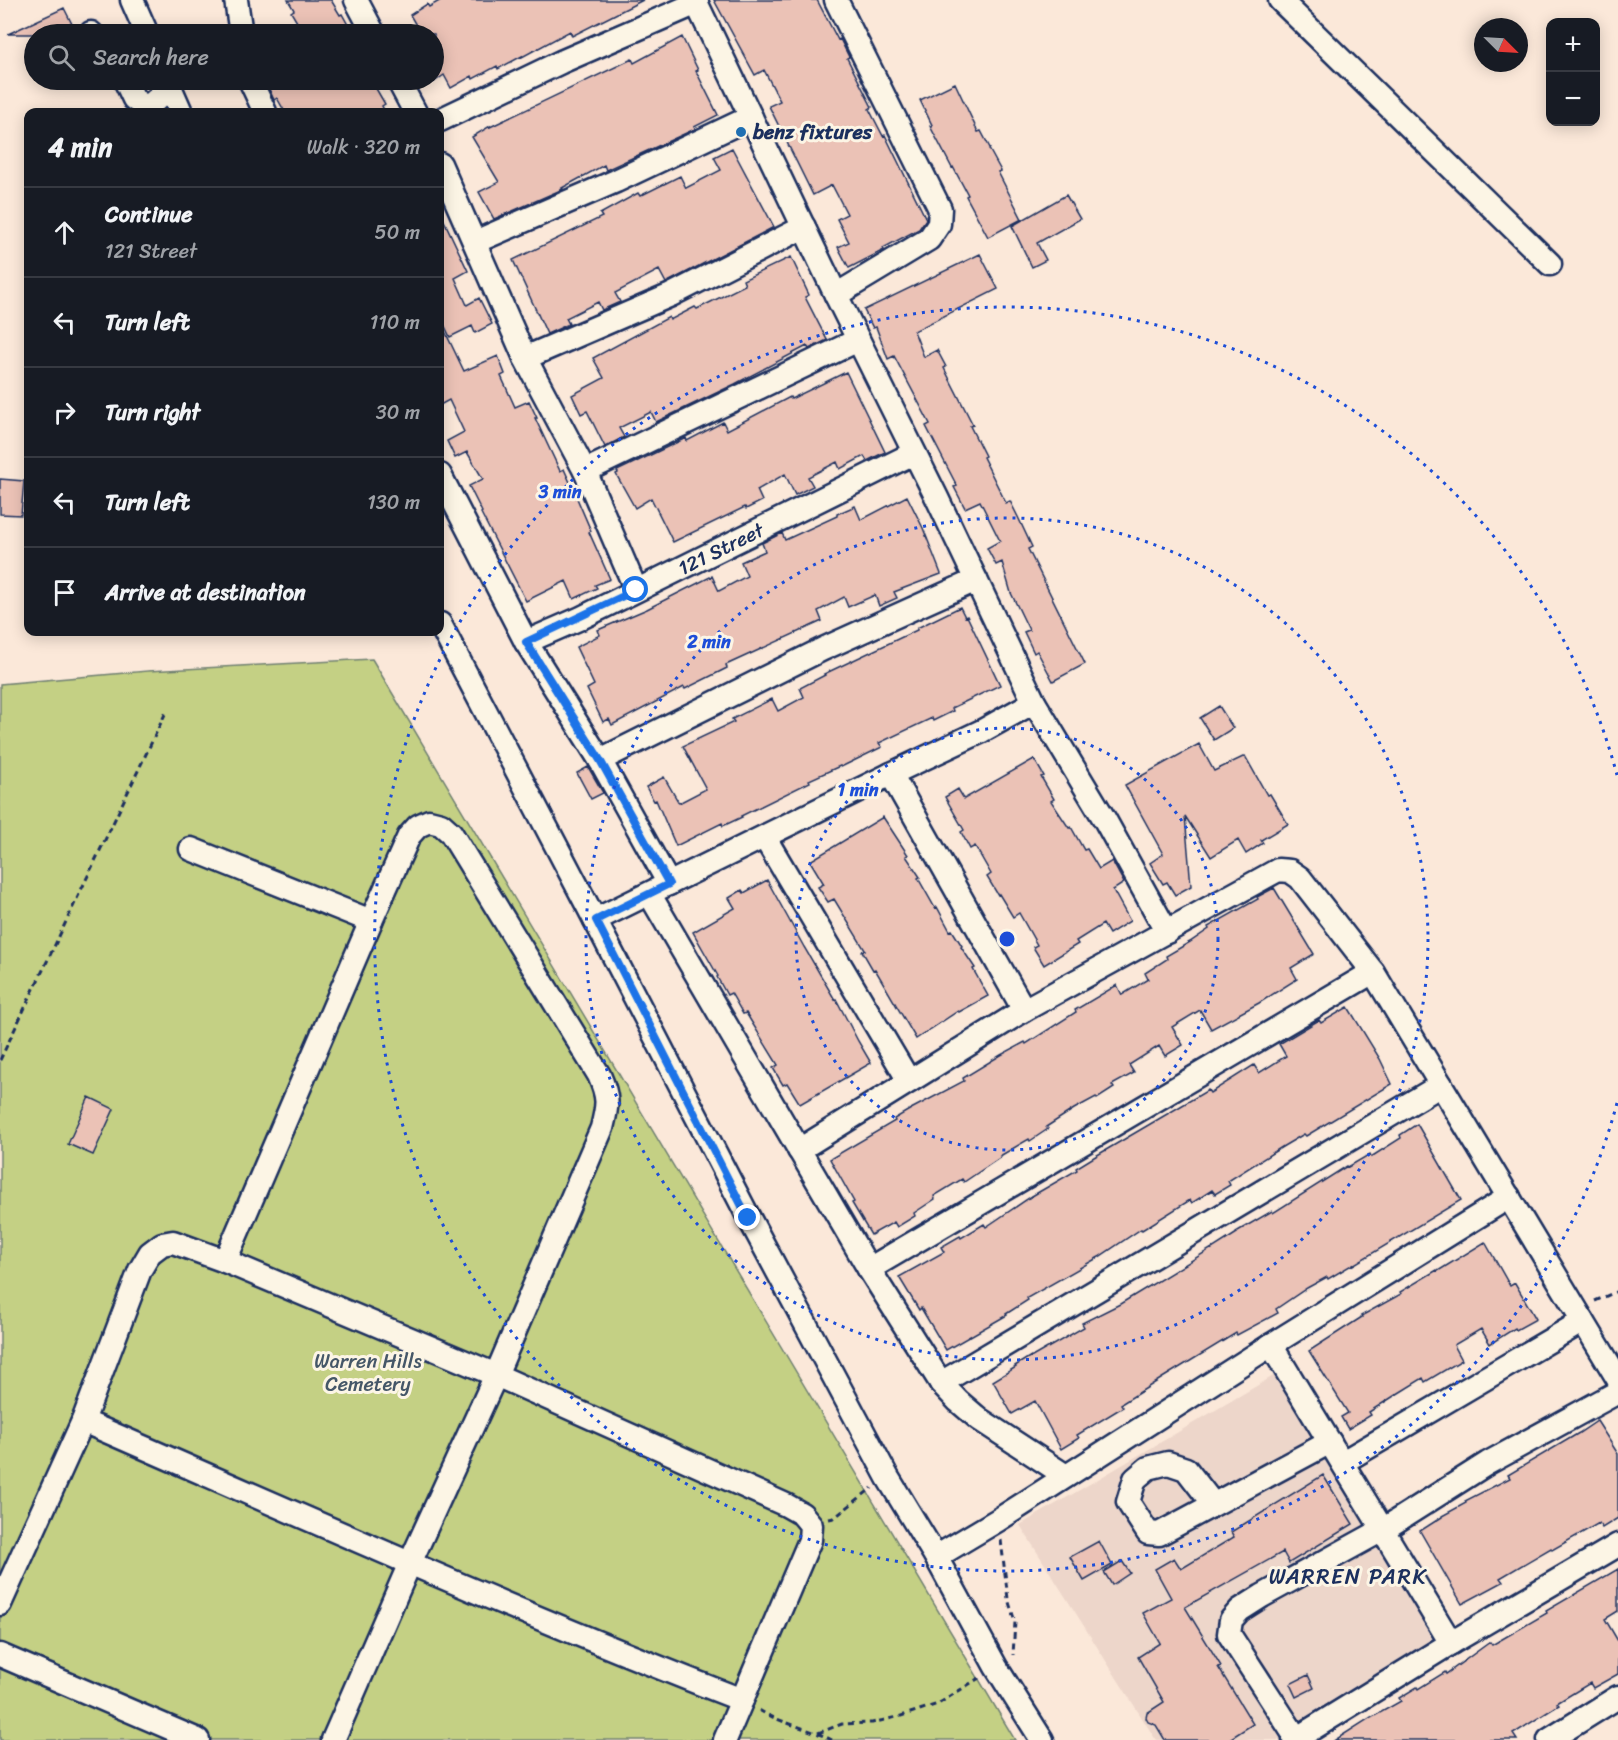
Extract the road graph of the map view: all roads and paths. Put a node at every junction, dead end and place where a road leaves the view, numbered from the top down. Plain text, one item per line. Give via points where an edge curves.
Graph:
1 (132, 0) edge
2 (236, 0) edge
3 (836, 0) edge
4 (1280, 0) edge
5 (364, 2) edge
6 (696, 2) edge
7 (143, 24) edge
8 (240, 24) edge
9 (371, 24) edge
10 (130, 90) edge
11 (163, 90) edge
12 (172, 90) edge
13 (255, 90) edge
14 (403, 90) edge
15 (147, 108) edge
16 (147, 108) edge
17 (179, 108) edge
18 (263, 108) edge
19 (413, 108) edge
20 (751, 117) junction
21 (444, 118) edge
22 (444, 173) edge
23 (804, 227) junction
24 (475, 242) junction
25 (1550, 264) dead end
26 (836, 295) junction
27 (858, 340) junction
28 (525, 358) junction
29 (914, 453) junction
30 (585, 471) junction
31 (444, 483) edge
32 (976, 580) junction
33 (636, 590) junction
34 (444, 632) edge
35 (526, 642) junction
36 (1034, 702) junction
37 (167, 710) dead end
38 (600, 760) junction
39 (891, 774) junction
40 (765, 838) junction
41 (191, 849) dead end
42 (660, 889) junction
43 (596, 920) junction
44 (371, 921) junction
45 (1167, 932) junction
46 (1373, 972) junction
47 (1024, 1010) junction
48 (0, 1060) edge
49 (909, 1081) junction
50 (1441, 1085) junction
51 (799, 1150) junction
52 (1509, 1197) junction
53 (225, 1261) junction
54 (869, 1269) junction
55 (1618, 1292) edge
56 (1579, 1315) junction
57 (1271, 1345) junction
58 (496, 1375) junction
59 (1618, 1379) edge
60 (941, 1383) junction
61 (1618, 1392) edge
62 (83, 1421) junction
63 (1330, 1442) junction
64 (1343, 1462) junction
65 (1066, 1476) junction
66 (888, 1478) junction
67 (1213, 1504) dead end
68 (998, 1520) junction
69 (811, 1525) junction
70 (1384, 1529) junction
71 (1618, 1545) edge
72 (936, 1557) junction
73 (410, 1563) junction
74 (6, 1577) edge
75 (0, 1604) edge
76 (1451, 1643) junction
77 (0, 1655) edge
78 (1004, 1661) junction
79 (1618, 1697) edge
80 (742, 1700) junction
81 (818, 1732) junction
82 (1295, 1739) edge
83 (198, 1740) edge
84 (333, 1740) edge
85 (726, 1740) edge
86 (832, 1740) edge
87 (1042, 1740) edge
88 (1549, 1740) edge

1 - 7 street
2 - 8 street
3 - 26 street via 940,209 939,224 929,239
4 - 25 street
5 - 9 street
6 - 20 street
6 - 21 street
10 - 16 street via 134,99
11 - 15 street
12 - 17 street
13 - 18 street
14 - 19 street
20 - 23 street
20 - 24 street
22 - 24 street
23 - 26 street
23 - 28 street via 671,295
24 - 28 street
26 - 27 street
27 - 29 street
27 - 30 street
28 - 30 street
29 - 32 street
29 - 33 street, 121 Street
30 - 33 street
31 - 35 street
32 - 36 street
32 - 38 street via 823,649
33 - 35 street, 121 Street
34 - 43 street
35 - 38 street
36 - 39 street
36 - 45 street
37 - 48 path
38 - 42 street
39 - 40 street
39 - 47 street
40 - 42 street
40 - 49 street
41 - 44 street
42 - 43 street
42 - 51 street
43 - 66 street via 748,1218
44 - 53 street
44 - 58 street via 410,836 429,821 441,824 451,833 607,1093 602,1128
45 - 46 street via 1278,870 1290,871 1313,894
45 - 47 street
46 - 50 street
46 - 54 street
47 - 49 street
49 - 51 street
50 - 52 street
50 - 60 street
51 - 54 street
52 - 56 street
52 - 57 street
53 - 58 street
53 - 62 street via 173,1242 150,1253
54 - 60 street
55 - 56 path
56 - 59 street
56 - 64 street
57 - 63 street
57 - 65 street
58 - 69 street via 786,1505
58 - 73 street
60 - 65 street via 979,1419
61 - 70 street via 1488,1463
62 - 73 street
62 - 74 street
63 - 64 street
63 - 67 street
64 - 70 street
65 - 68 street
66 - 69 path via 834,1518
66 - 72 street
68 - 72 street
68 - 78 path via 1008,1599 1016,1622
69 - 80 street via 810,1540
70 - 76 street
70 - 82 street via 1262,1596 1239,1610 1231,1620 1229,1634
71 - 76 street
72 - 78 street
73 - 80 street
73 - 84 street
74 - 75 street
76 - 82 street
77 - 83 street
78 - 81 path via 938,1704 872,1723 842,1724
78 - 87 street
79 - 88 street
80 - 81 path via 770,1717
80 - 85 street
81 - 86 path

